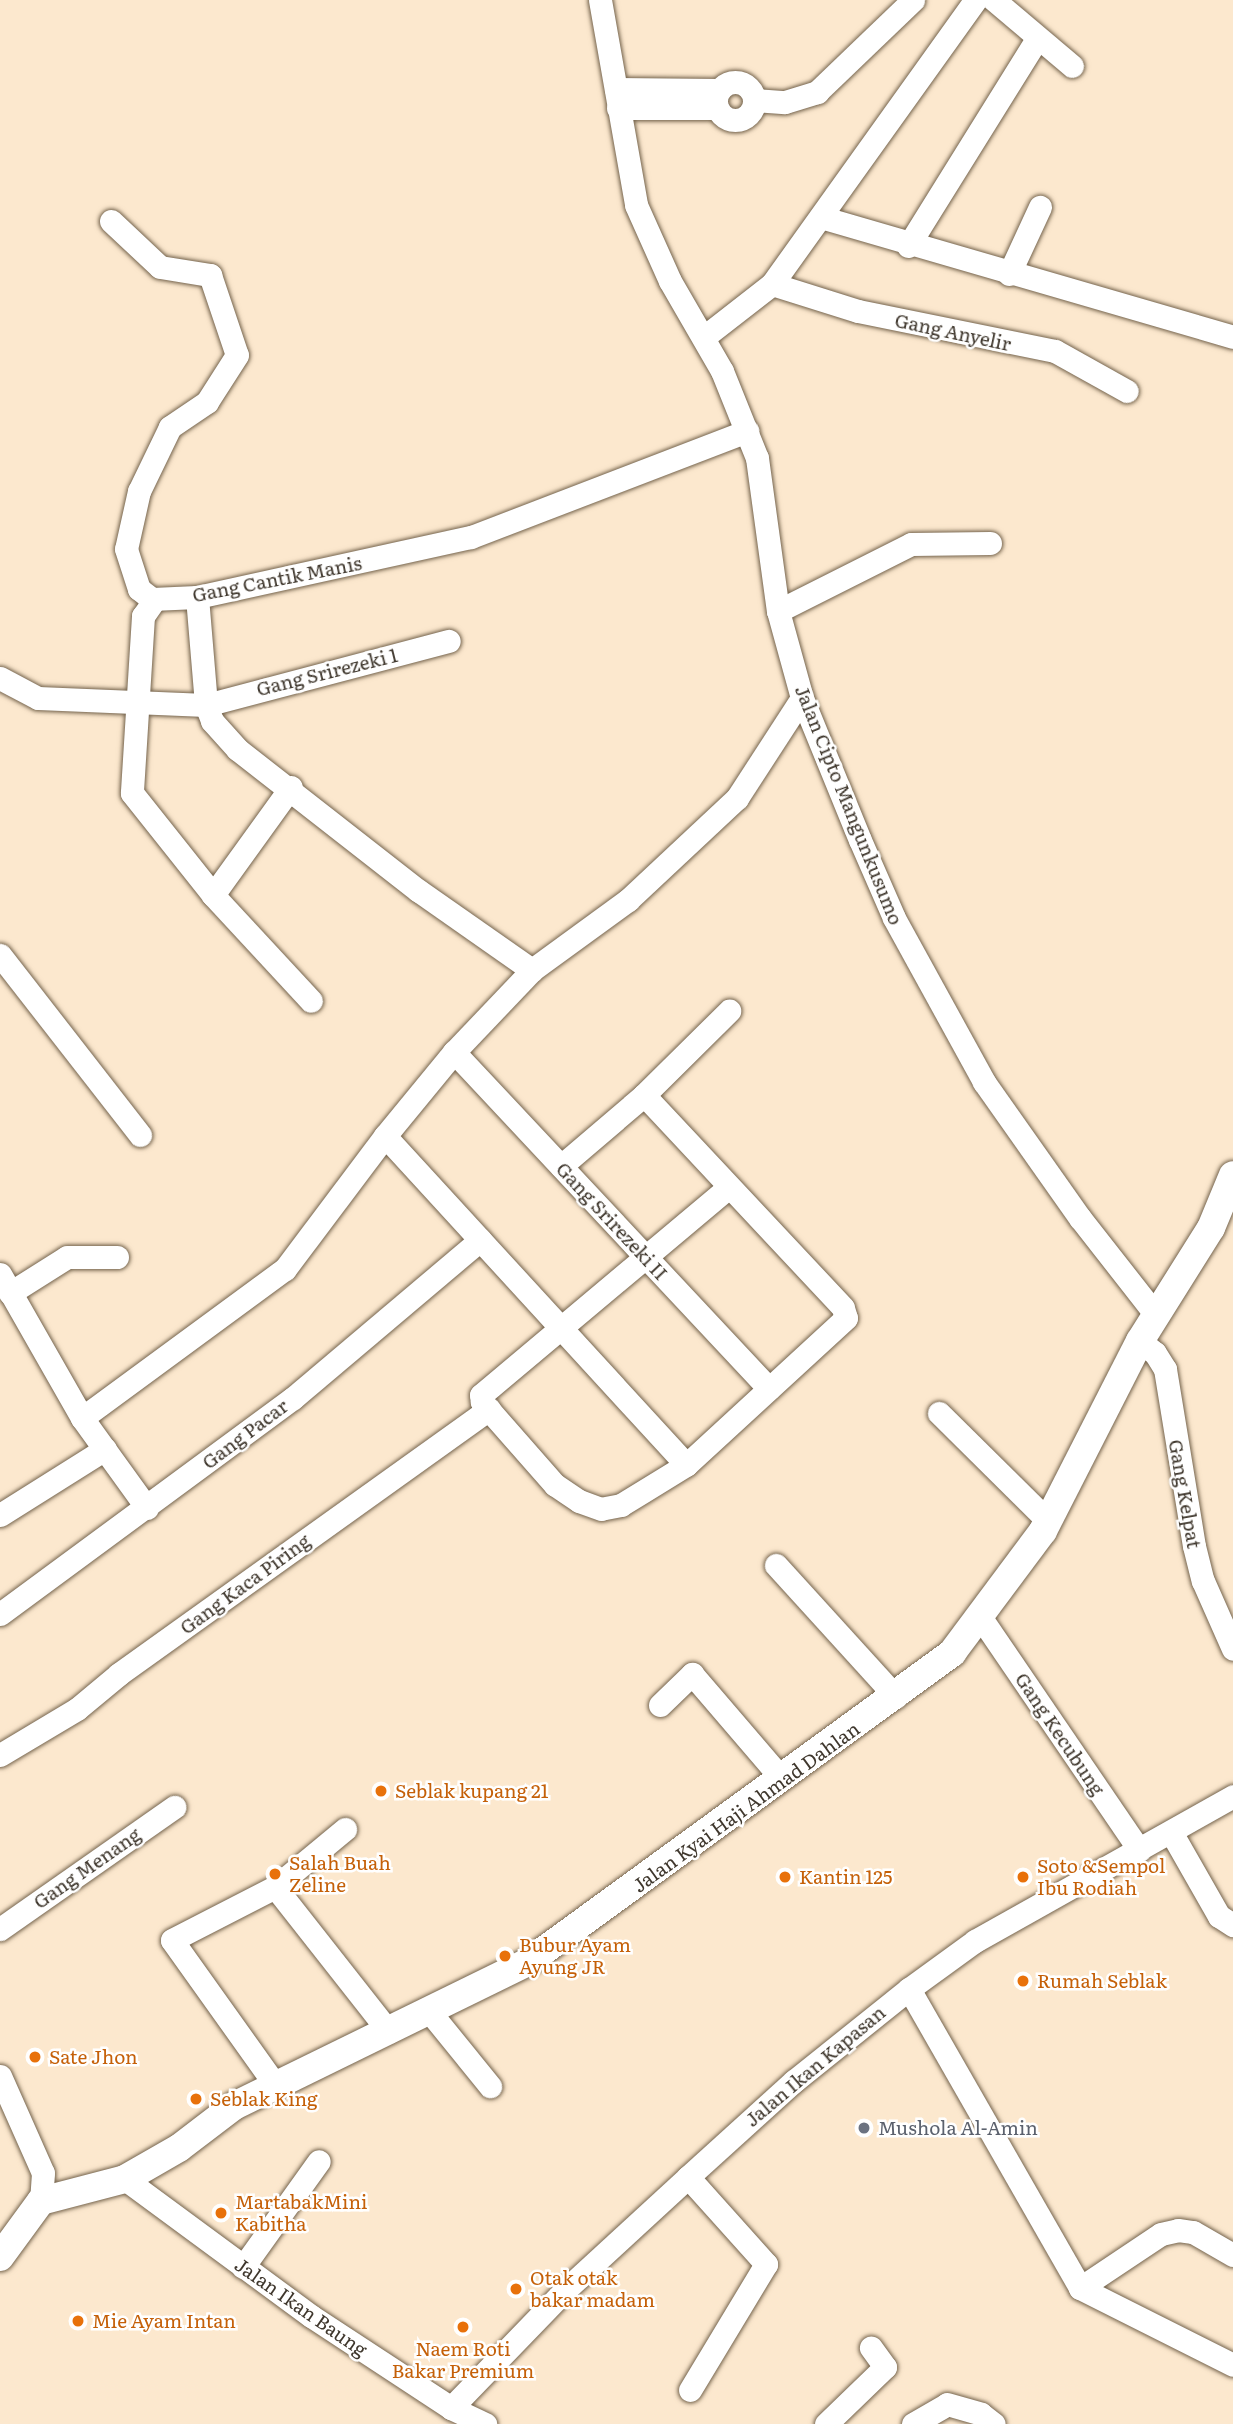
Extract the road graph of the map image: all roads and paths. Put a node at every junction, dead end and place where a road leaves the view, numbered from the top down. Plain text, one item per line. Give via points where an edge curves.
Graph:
1 (600, 0) edge
2 (913, 0) edge
3 (975, 0) edge
4 (994, 0) edge
5 (1037, 39) junction
6 (1072, 66) dead end
7 (617, 98) junction
8 (1040, 207) dead end
9 (824, 218) junction
10 (111, 221) dead end
11 (908, 246) junction
12 (1009, 274) junction
13 (772, 284) junction
14 (704, 337) junction
15 (1233, 337) edge
16 (1127, 391) dead end
17 (747, 431) junction
18 (990, 543) dead end
19 (197, 597) junction
20 (155, 599) junction
21 (778, 611) junction
22 (449, 641) dead end
23 (0, 678) edge
24 (802, 698) junction
25 (136, 703) junction
26 (206, 705) junction
27 (291, 787) junction
28 (213, 895) junction
29 (0, 955) edge
30 (532, 970) junction
31 (312, 1001) dead end
32 (730, 1011) dead end
33 (454, 1052) junction
34 (643, 1095) junction
35 (141, 1135) dead end
36 (385, 1136) junction
37 (561, 1166) junction
38 (1232, 1181) edge
39 (727, 1188) junction
40 (481, 1240) junction
41 (117, 1257) dead end
42 (646, 1257) junction
43 (5, 1283) edge
44 (1156, 1315) junction
45 (562, 1329) junction
46 (1140, 1341) junction
47 (769, 1389) junction
48 (489, 1409) junction
49 (939, 1413) dead end
50 (82, 1418) junction
51 (105, 1449) junction
52 (686, 1465) junction
53 (147, 1508) junction
54 (0, 1514) edge
55 (1048, 1521) junction
56 (776, 1565) dead end
57 (0, 1614) edge
58 (981, 1618) junction
59 (1233, 1649) edge
60 (897, 1697) junction
61 (660, 1705) dead end
62 (0, 1755) edge
63 (782, 1779) junction
64 (1233, 1796) edge
65 (174, 1807) dead end
66 (345, 1829) dead end
67 (1171, 1832) junction
68 (1139, 1850) junction
69 (275, 1887) junction
70 (1233, 1925) edge
71 (0, 1929) edge
72 (909, 1989) junction
73 (429, 2011) junction
74 (389, 2032) junction
75 (0, 2076) edge
76 (276, 2085) junction
77 (490, 2086) dead end
78 (319, 2161) dead end
79 (688, 2177) junction
80 (125, 2179) junction
81 (41, 2201) junction
82 (1233, 2255) edge
83 (0, 2257) edge
84 (243, 2267) junction
85 (1080, 2288) junction
86 (872, 2348) dead end
87 (1233, 2365) edge
88 (690, 2390) dead end
89 (466, 2417) edge
90 (826, 2424) edge
91 (913, 2424) edge
92 (994, 2424) edge

1 - 7 street, Jalan Cipto Mangunkusumo
2 - 7 street via 817,92 785,102 754,100 750,89 740,82 729,83 718,99
3 - 9 street
4 - 5 street
5 - 6 street
5 - 11 street
7 - 14 street, Jalan Cipto Mangunkusumo via 636,205 670,281
8 - 12 street
9 - 11 street
9 - 13 street
10 - 20 street via 160,267 210,275 237,355 207,401 170,427 139,491 126,549 139,589
11 - 12 street
12 - 15 street via 1102,296
13 - 14 street
13 - 16 street, Gang Anyelir via 858,311 1055,351
14 - 17 street, Jalan Cipto Mangunkusumo
17 - 19 street, Gang Cantik Manis via 471,537
17 - 21 street, Jalan Cipto Mangunkusumo via 764,485
18 - 21 street via 911,544
19 - 20 street, Gang Cantik Manis
19 - 26 street
20 - 25 street via 143,616
21 - 24 street, Jalan Cipto Mangunkusumo
22 - 26 street, Gang Srirezeki 1
23 - 25 street, Gang Srirezeki 1 via 38,698
24 - 30 street via 737,798 628,900
24 - 44 street, Jalan Cipto Mangunkusumo via 894,918 959,1041 1044,1170
25 - 26 street, Gang Srirezeki 1
25 - 28 street via 132,793
26 - 27 street via 212,721 237,749
27 - 28 street
27 - 30 street via 419,891
28 - 31 street
29 - 35 street
30 - 33 street
32 - 34 street
33 - 36 street
33 - 37 street, Gang Srirezeki II
34 - 37 street
34 - 39 street
36 - 40 street
36 - 50 street via 285,1269
37 - 42 street, Gang Srirezeki II
38 - 44 main road, Jalan Kyai Haji Ahmad Dahlan via 1211,1228
39 - 42 street
39 - 47 street via 846,1311 836,1329
40 - 45 street
40 - 53 street, Gang Pacar via 293,1398
41 - 43 street via 67,1257
42 - 45 street
42 - 47 street, Gang Srirezeki II
43 - 50 street
44 - 46 main road, Jalan Kyai Haji Ahmad Dahlan
45 - 48 street via 484,1391 481,1400
45 - 52 street
46 - 55 main road, Jalan Kyai Haji Ahmad Dahlan
46 - 59 street, Gang Kelpat via 1165,1369 1194,1546 1203,1581
47 - 52 street
48 - 52 street via 555,1485 590,1506 610,1509
48 - 62 street, Gang Kaca Piring via 118,1674 77,1709
49 - 55 street
50 - 51 street
51 - 53 street
51 - 54 street
53 - 57 street, Gang Pacar
55 - 58 main road, Jalan Kyai Haji Ahmad Dahlan
56 - 60 street
58 - 60 main road, Jalan Kyai Haji Ahmad Dahlan via 952,1653
58 - 68 street, Gang Kecubung
60 - 63 main road, Jalan Kyai Haji Ahmad Dahlan
61 - 63 street via 692,1674
63 - 73 main road, Jalan Kyai Haji Ahmad Dahlan via 539,1954
64 - 67 street, Jalan Ikan Kapasan
65 - 71 street, Gang Menang
66 - 69 street
67 - 68 street, Jalan Ikan Kapasan
67 - 70 street via 1219,1916
68 - 72 street, Jalan Ikan Kapasan via 975,1941
69 - 74 street
69 - 76 street via 172,1940
72 - 79 street, Jalan Ikan Kapasan via 793,2081
72 - 85 street
73 - 74 main road, Jalan Kyai Haji Ahmad Dahlan
73 - 77 street
74 - 76 main road, Jalan Kyai Haji Ahmad Dahlan
75 - 81 street via 43,2173
76 - 80 main road, Jalan Kyai Haji Ahmad Dahlan via 234,2106 179,2148
78 - 84 street
79 - 88 street via 766,2264
79 - 89 street, Jalan Ikan Kapasan via 563,2292
80 - 81 main road, Jalan Kyai Haji Ahmad Dahlan
80 - 84 street, Jalan Ikan Baung
81 - 83 main road via 22,2221
82 - 85 street via 1193,2232 1170,2232
84 - 89 street, Jalan Ikan Baung
85 - 87 street
86 - 90 street via 885,2367
91 - 92 street via 947,2404 981,2414

